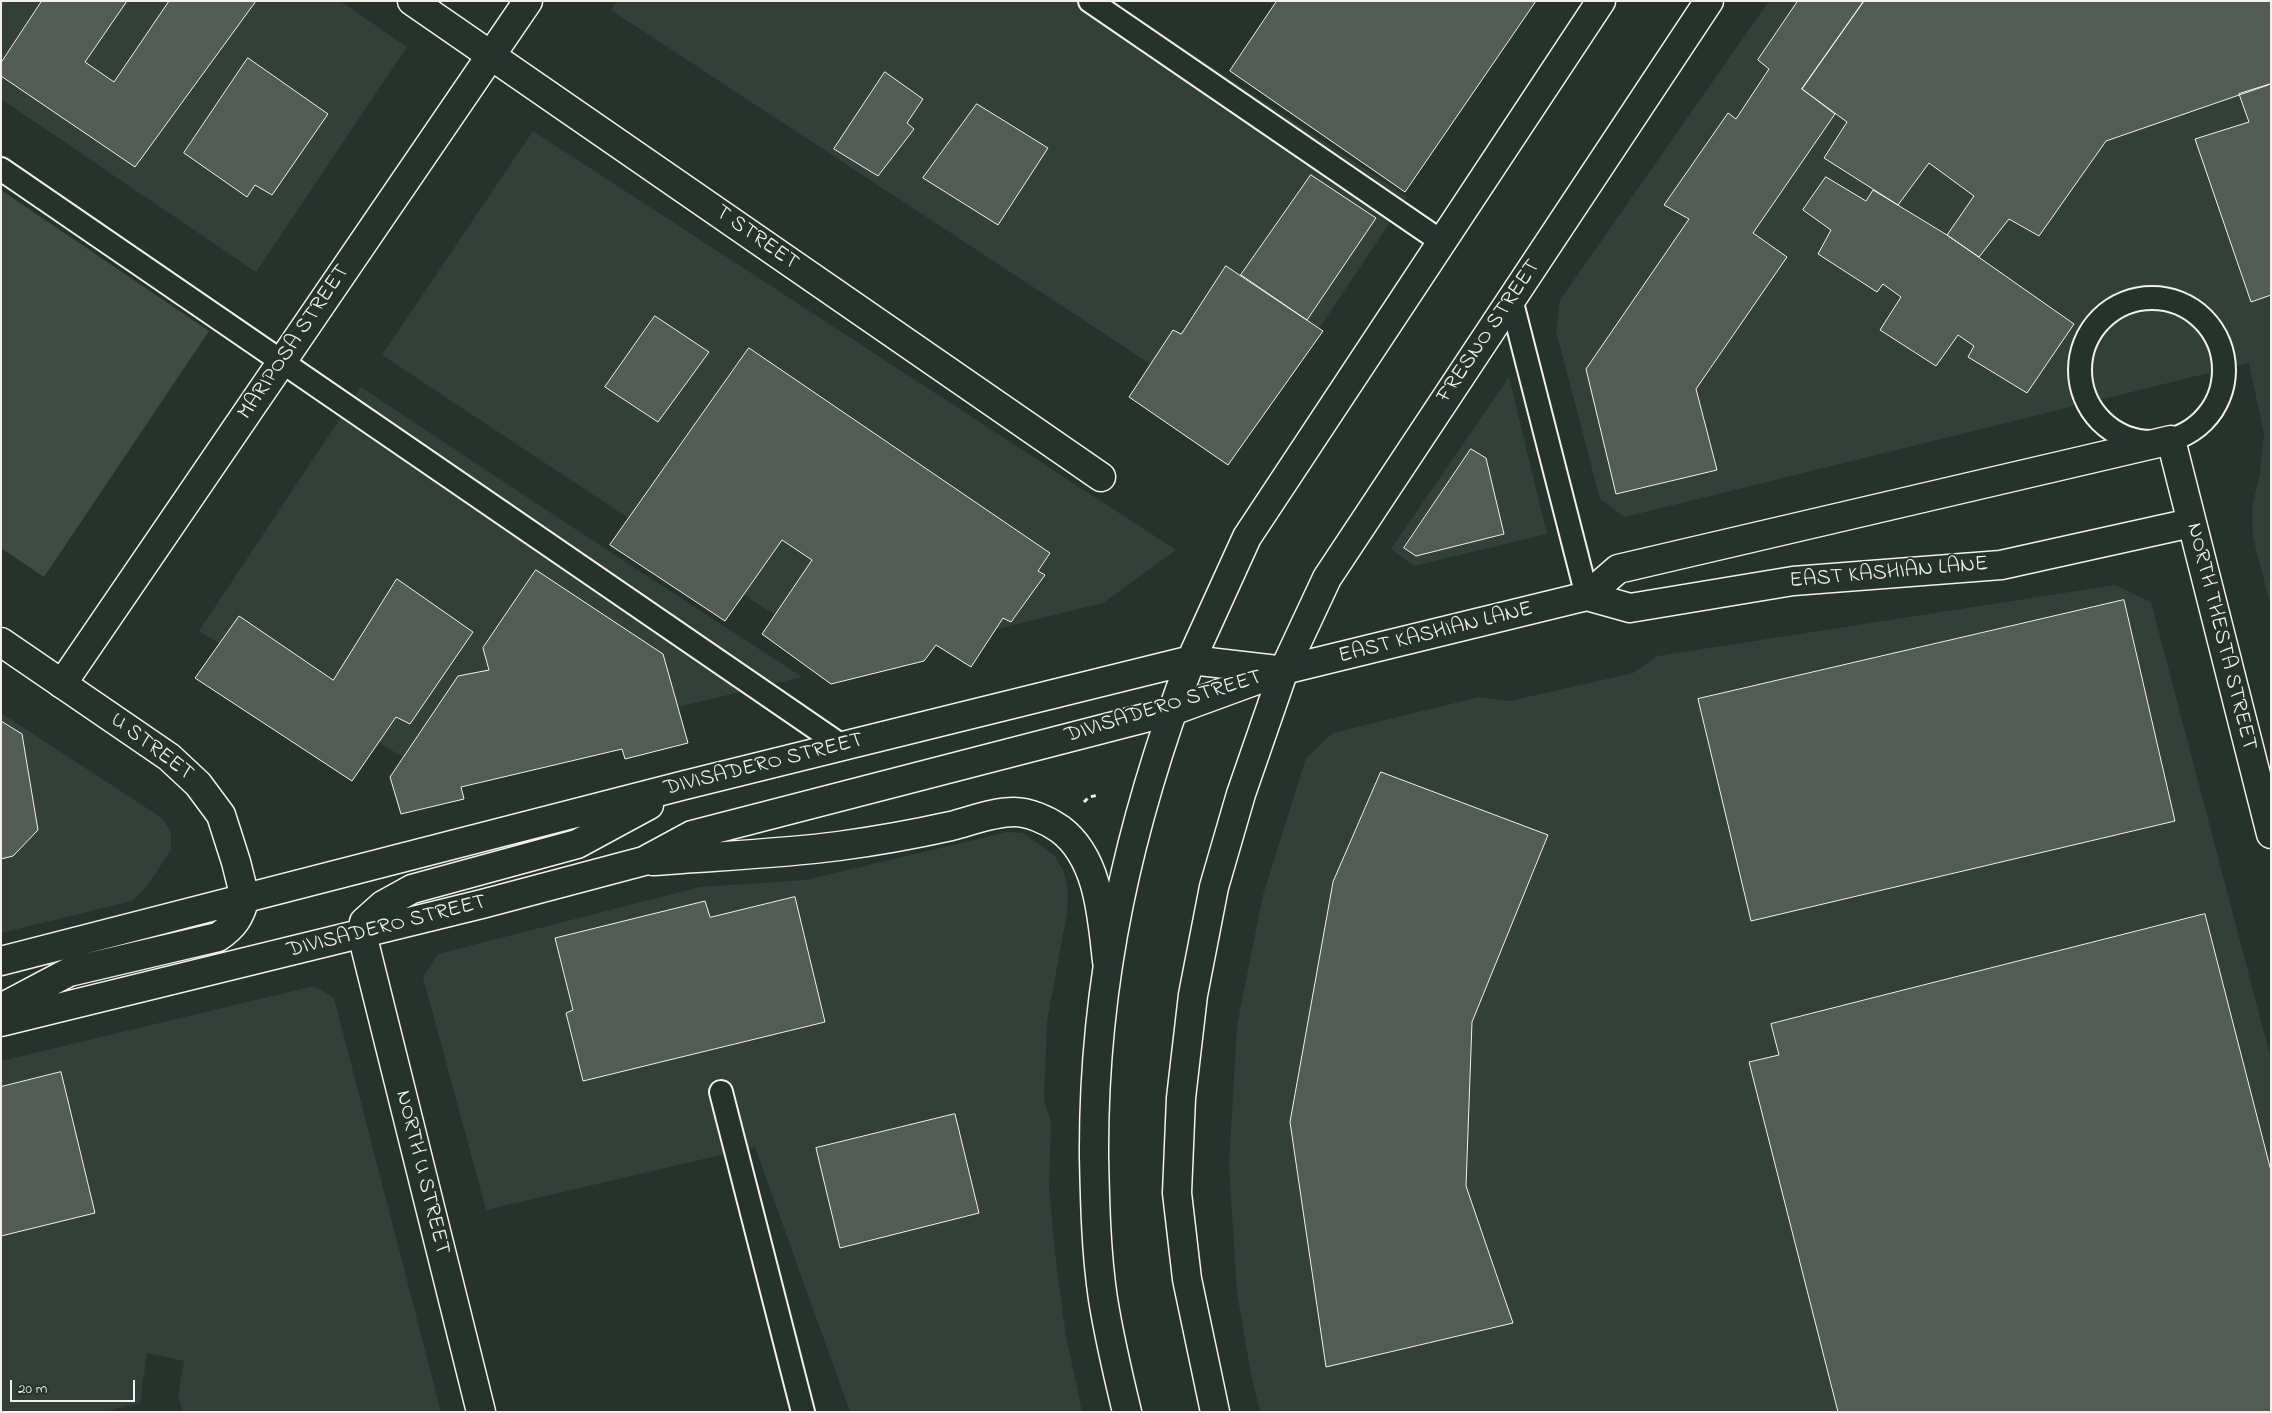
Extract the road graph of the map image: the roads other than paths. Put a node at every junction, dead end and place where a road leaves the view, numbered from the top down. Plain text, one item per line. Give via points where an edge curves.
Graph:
1 (412, 1) edge
2 (528, 1) edge
3 (1090, 1) edge
4 (1601, 1) edge
5 (1709, 1) edge
6 (491, 56) junction
7 (1, 169) edge
8 (1442, 242) junction
9 (1511, 299) junction
10 (282, 362) junction
11 (2171, 440) junction
12 (1101, 477) dead end
13 (2191, 523) junction
14 (1587, 596) junction
15 (1, 642) edge
16 (1191, 660) junction
17 (1284, 670) junction
18 (62, 684) junction
19 (1172, 710) junction
20 (842, 746) junction
21 (686, 785) junction
22 (2271, 834) edge
23 (644, 861) junction
24 (245, 898) junction
25 (362, 934) junction
26 (1, 961) edge
27 (1107, 961) junction
28 (1, 1008) edge
29 (1, 1022) edge
30 (721, 1092) dead end
31 (482, 1412) edge
32 (804, 1412) edge
33 (1127, 1412) edge
34 (1215, 1412) edge

1 - 6 main road, T STREET
2 - 6 main road, MARIPOSA STREET
3 - 8 lane
4 - 8 main road
5 - 9 main road, FRESNO STREET
6 - 10 main road, MARIPOSA STREET
6 - 12 main road, T STREET
7 - 10 lane
8 - 16 main road via 1246,537
9 - 14 lane
9 - 17 main road, FRESNO STREET via 1327,578
10 - 18 main road, MARIPOSA STREET
10 - 20 lane
11 - 11 lane via 2193,430 2211,412 2221,390 2224,366 2219,342 2206,321 2186,306 2163,299 2140,298 2118,306 2099,320 2086,339 2079,362 2080,385 2089,407 2104,425 2124,438 2147,442
11 - 13 main road, NORTH THESTA STREET
11 - 14 main road, EAST KASHIAN LANE via 1618,569
13 - 14 main road, EAST KASHIAN LANE via 2001,565 1794,581 1630,608
13 - 22 main road, NORTH THESTA STREET
14 - 17 main road, EAST KASHIAN LANE
15 - 18 main road, U STREET
16 - 17 main road, DIVISADERO STREET
16 - 19 main road
16 - 20 main road, DIVISADERO STREET
17 - 19 main road, DIVISADERO STREET
17 - 34 main road, FRESNO STREET via 1241,794 1214,887 1193,995 1181,1098 1177,1193 1188,1279
18 - 24 main road, U STREET via 169,757 198,784 221,815
19 - 23 main road, DIVISADERO STREET via 692,835
19 - 27 main road via 1135,831
20 - 21 main road, DIVISADERO STREET
21 - 24 main road, DIVISADERO STREET
21 - 25 main road via 577,844 398,895 364,922
23 - 25 main road, DIVISADERO STREET
23 - 27 main road via 838,846 1001,813 1022,812 1046,820 1061,830 1086,864 1098,897
24 - 26 main road, DIVISADERO STREET
24 - 28 main road via 232,927 218,937 69,972
25 - 29 main road, DIVISADERO STREET
25 - 31 main road, NORTH U STREET
27 - 33 main road via 1094,1102 1095,1204 1103,1298
30 - 32 lane

